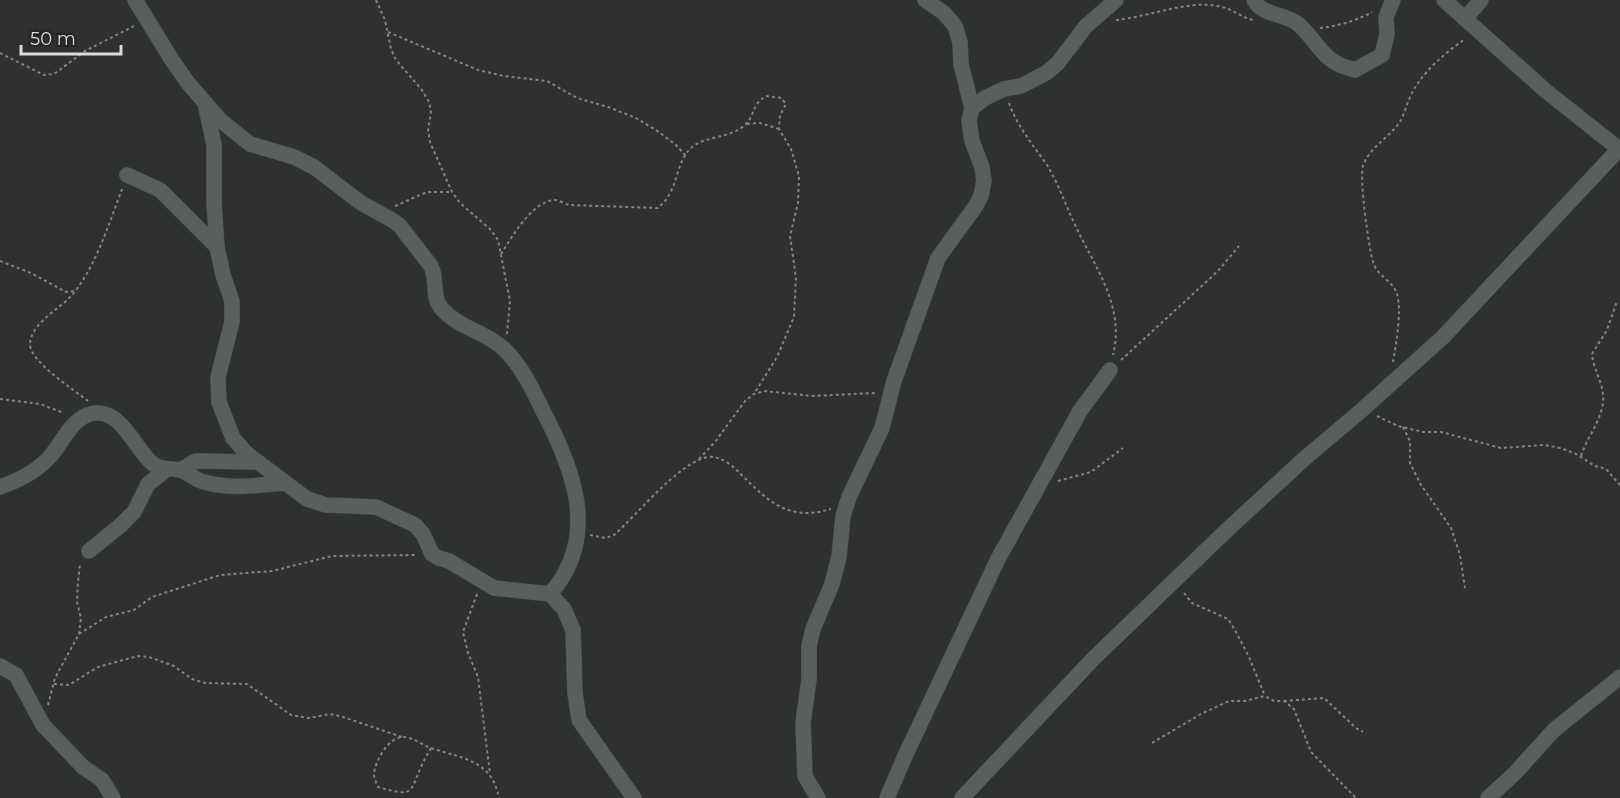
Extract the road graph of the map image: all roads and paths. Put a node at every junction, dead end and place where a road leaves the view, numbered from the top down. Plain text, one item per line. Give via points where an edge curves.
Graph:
1 (135, 0) edge
2 (376, 0) edge
3 (926, 0) edge
4 (1116, 0) edge
5 (1254, 0) edge
6 (1444, 0) edge
7 (1481, 0) edge
8 (1393, 1) edge
9 (1465, 19) junction
10 (148, 20) junction
11 (1092, 20) junction
12 (1252, 20) dead end
13 (1298, 24) junction
14 (1478, 31) junction
15 (387, 32) junction
16 (0, 53) edge
17 (1004, 89) junction
18 (205, 103) junction
19 (972, 108) junction
20 (747, 124) junction
21 (779, 129) junction
22 (1619, 148) edge
23 (686, 156) junction
24 (127, 174) joint
25 (452, 192) junction
26 (379, 213) junction
27 (1239, 246) dead end
28 (217, 248) junction
29 (501, 254) junction
30 (0, 261) edge
31 (75, 291) junction
32 (1617, 301) dead end
33 (507, 352) junction
34 (1110, 370) junction
35 (1393, 383) junction
36 (891, 391) junction
37 (754, 394) junction
38 (0, 399) edge
39 (1364, 409) junction
40 (93, 415) junction
41 (1403, 427) junction
42 (1123, 448) dead end
43 (1581, 457) junction
44 (697, 461) junction
45 (258, 462) junction
46 (173, 470) junction
47 (286, 483) junction
48 (1620, 485) edge
49 (0, 487) edge
50 (1038, 487) junction
51 (849, 497) junction
52 (579, 531) junction
53 (89, 550) joint
54 (432, 554) junction
55 (479, 578) junction
56 (1174, 581) junction
57 (1465, 588) dead end
58 (550, 594) junction
59 (79, 634) junction
60 (0, 666) edge
61 (1620, 677) edge
62 (54, 684) junction
63 (1265, 696) junction
64 (1284, 701) junction
65 (43, 726) junction
66 (1363, 732) dead end
67 (402, 737) junction
68 (1152, 743) dead end
69 (431, 748) junction
70 (490, 774) junction
71 (113, 798) edge
72 (499, 798) edge
73 (634, 798) edge
74 (818, 798) edge
75 (887, 798) edge
76 (962, 798) edge
77 (1356, 798) edge
78 (1488, 798) edge

1 - 10 street
2 - 15 path
3 - 19 street via 955,26
4 - 11 street
5 - 13 street via 1266,12
6 - 9 street
7 - 9 street
8 - 13 path via 1362,18 1334,26 1313,29
8 - 13 street via 1386,17 1382,55 1355,70 1335,63
9 - 14 street
10 - 16 path via 85,51 54,74 44,75
10 - 18 street
11 - 12 path via 1132,18 1206,5 1228,9
11 - 17 street via 1046,73 1021,86
14 - 22 street via 1575,116
14 - 35 path via 1435,63 1412,93 1400,122 1382,139 1361,172 1373,263 1397,294
15 - 23 path via 478,70 547,81 577,98 608,106 658,132
15 - 25 path via 396,60 429,102 432,150
17 - 19 street
17 - 34 path via 1014,118 1048,167 1103,279 1116,321 1117,341
18 - 26 street via 250,144 309,164
18 - 28 street via 214,145
19 - 36 street via 972,141 984,181 981,196 938,258
20 - 21 path
20 - 21 path via 757,102 766,96 781,98 786,104
20 - 23 path via 724,137 703,141
21 - 37 path via 791,149 799,176 798,203 790,236 796,278 794,317 777,357
22 - 35 street via 1470,309
23 - 29 path via 668,198 657,208 569,205 555,200 538,206
24 - 28 street via 160,190
24 - 31 path via 107,229
25 - 26 path via 427,192
25 - 29 path via 491,230
26 - 33 street via 400,226 431,266 442,309
27 - 34 path via 1217,272
28 - 45 street via 232,301 232,322 218,378 219,402 233,438
29 - 33 path via 510,301
30 - 31 path via 66,292
31 - 40 path via 38,326 30,346 36,360 88,401
32 - 43 path via 1607,330 1592,354 1603,394 1602,406
33 - 52 street via 531,387 567,460
34 - 50 street via 1080,411
35 - 39 street
36 - 37 path via 812,396 773,391
36 - 51 street via 882,428
37 - 44 path
38 - 40 path via 40,404 61,413
39 - 41 path
39 - 56 street via 1304,459
40 - 46 street via 116,420 154,465
40 - 49 street via 69,430 53,454 32,472
41 - 43 path via 1441,432 1501,448 1544,445
41 - 57 path via 1410,441 1410,463 1451,528
42 - 50 path via 1091,472
43 - 48 path via 1606,469
44 - 51 path via 721,458 781,509 793,513 818,513
44 - 52 path via 614,535 594,537
45 - 46 street via 196,461
45 - 47 street
46 - 47 street via 233,488
46 - 53 street via 148,484 134,512
47 - 54 street via 307,499 326,505 376,507 399,516 423,534
50 - 75 street via 998,559
51 - 74 street via 832,584 809,646 803,723 805,777
52 - 58 street via 566,572
53 - 59 path via 79,566
54 - 55 street
54 - 59 path via 332,556 272,571 220,575 152,597 134,610 106,617
55 - 58 street via 494,588
55 - 70 path via 463,632 478,677
56 - 63 path via 1192,603 1228,620
56 - 76 street
58 - 73 street via 564,609 573,630 579,720
59 - 62 path
60 - 65 street via 16,675
61 - 78 street via 1554,730
62 - 65 path
62 - 67 path via 69,685 98,668 138,656 149,657 174,666 192,680 247,684 291,715 309,718 330,714
63 - 64 path
63 - 68 path via 1229,701
64 - 66 path via 1324,698
64 - 77 path via 1294,710 1311,752
65 - 71 street via 83,767 102,780
67 - 69 path
67 - 69 path via 392,741 375,769 378,787 389,794 407,796 414,790
69 - 70 path via 464,757
70 - 72 path

